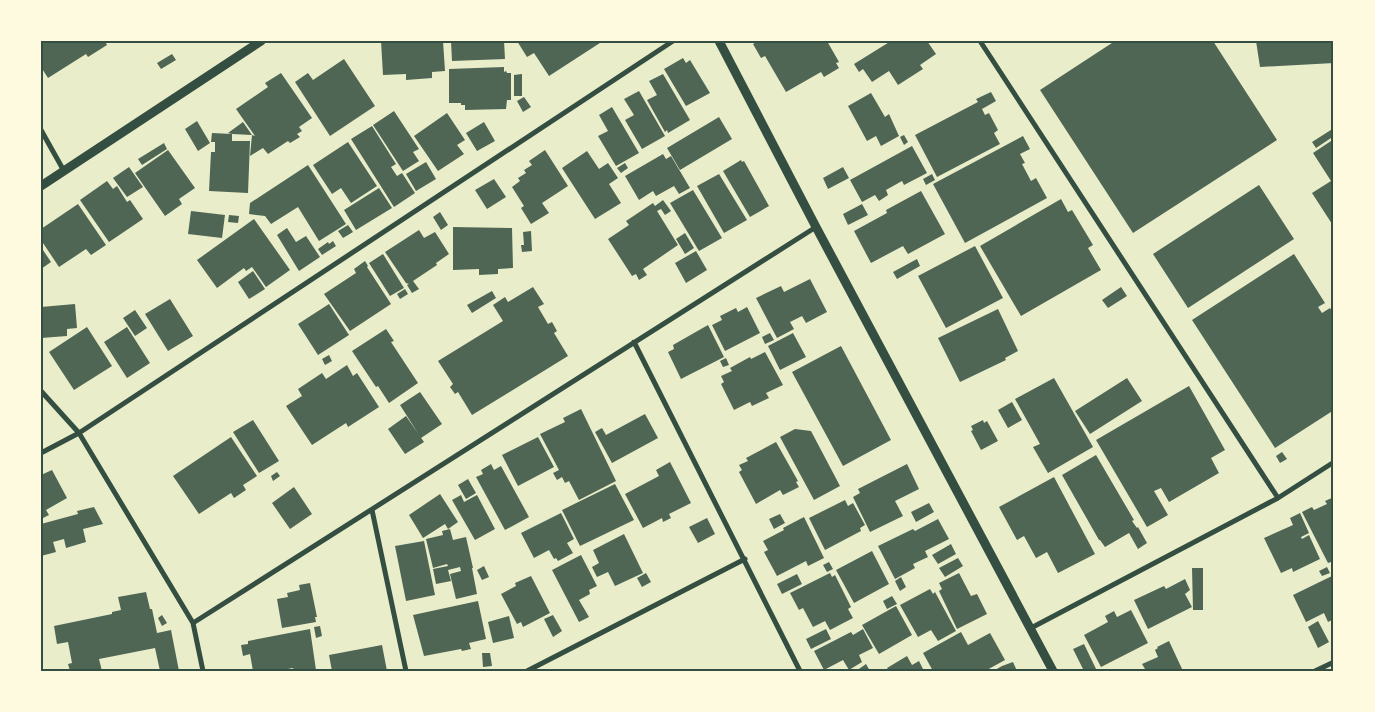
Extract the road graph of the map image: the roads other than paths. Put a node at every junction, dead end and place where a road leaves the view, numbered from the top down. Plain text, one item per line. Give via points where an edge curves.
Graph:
1 (261, 41) edge
2 (673, 41) edge
3 (719, 41) edge
4 (980, 41) edge
5 (41, 130) edge
6 (64, 171) junction
7 (41, 186) edge
8 (816, 227) junction
9 (634, 342) junction
10 (41, 391) edge
11 (78, 433) junction
12 (41, 453) edge
13 (1334, 462) edge
14 (1278, 498) junction
15 (372, 510) junction
16 (745, 559) junction
17 (193, 623) junction
18 (1031, 628) junction
19 (1334, 662) edge
20 (203, 671) edge
21 (406, 671) edge
22 (527, 671) edge
23 (800, 671) edge
24 (1053, 671) edge
25 (1315, 671) edge

1 - 6 street
2 - 11 street
3 - 8 street
4 - 14 street
5 - 6 street
6 - 7 street
8 - 9 street
8 - 18 street
9 - 15 street
9 - 16 street
10 - 11 street
11 - 12 street
11 - 17 street
13 - 14 street
14 - 18 street
15 - 17 street
15 - 21 street
16 - 22 street
16 - 23 street
17 - 20 street
18 - 24 street
19 - 25 street

